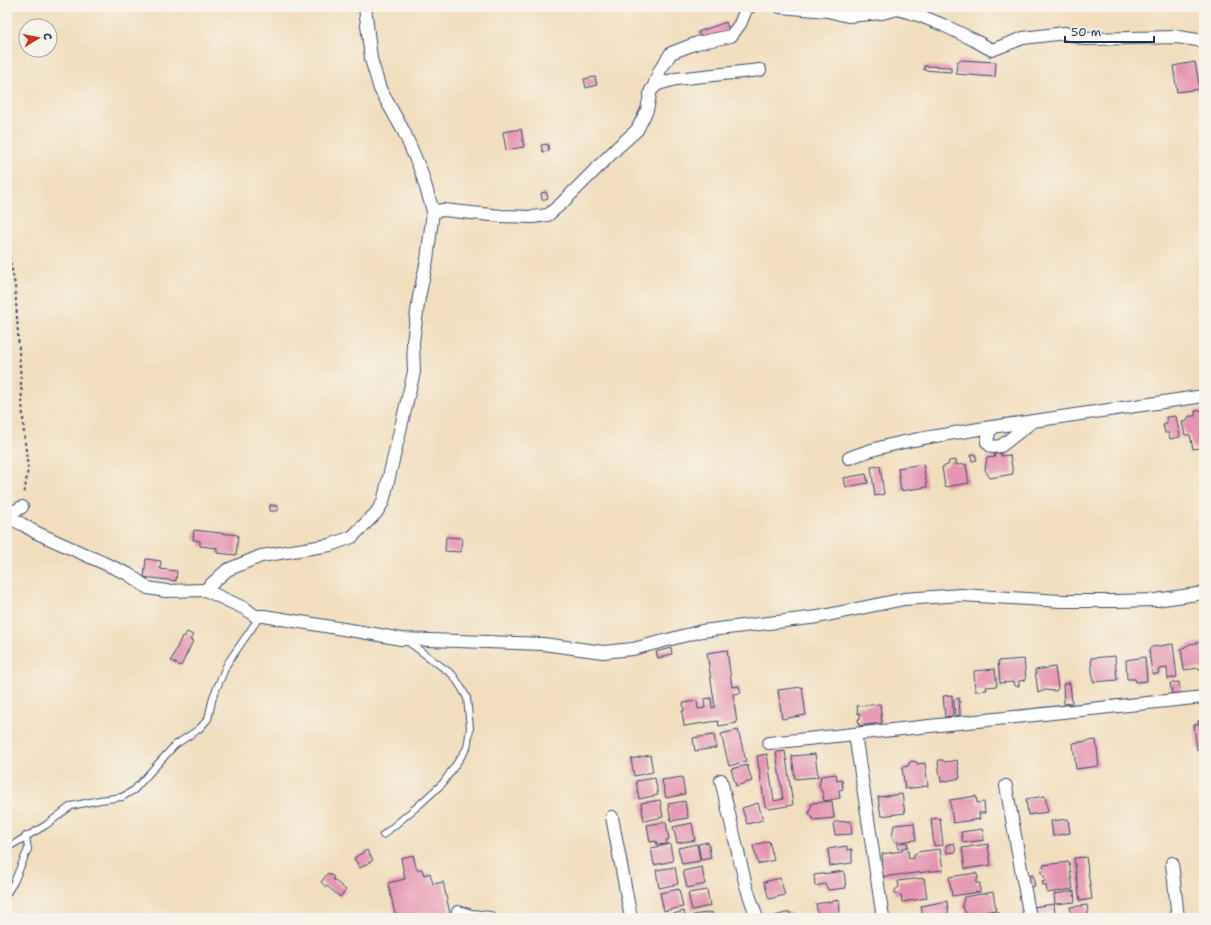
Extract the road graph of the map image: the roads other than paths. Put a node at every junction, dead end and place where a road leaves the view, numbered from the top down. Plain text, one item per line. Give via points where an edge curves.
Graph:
1 (365, 7) edge
2 (750, 7) edge
3 (780, 7) edge
4 (1204, 42) edge
5 (760, 70) dead end
6 (653, 88) junction
7 (433, 211) junction
8 (1204, 396) edge
9 (1034, 421) junction
10 (994, 427) junction
11 (849, 458) dead end
12 (22, 507) road end
13 (7, 516) edge
14 (205, 590) junction
15 (1204, 593) edge
16 (264, 616) junction
17 (406, 640) junction
18 (1204, 697) edge
19 (855, 734) junction
20 (769, 743) dead end
21 (721, 780) dead end
22 (1006, 786) dead end
23 (612, 817) dead end
24 (383, 835) dead end
25 (26, 836) junction
26 (7, 848) edge
27 (1172, 863) dead end
28 (7, 893) edge
29 (458, 912) dead end
30 (490, 918) edge
31 (631, 918) edge
32 (757, 918) edge
33 (883, 918) edge
34 (1030, 918) edge
35 (1178, 918) edge

1 - 7 street via 371,59 380,89 404,132
2 - 6 street via 747,7 740,24 731,36 697,43 671,53 660,70
3 - 4 street via 828,11 848,16 898,9 944,25 992,50 1023,38 1065,33 1086,39 1178,37
5 - 6 street via 676,79
6 - 7 street via 647,110 637,130 548,215 501,216
7 - 14 street via 413,342 414,372 384,502 352,537 330,545 261,556 227,570
8 - 9 street
9 - 10 street
9 - 10 street via 1001,446 992,447 987,442 989,432
10 - 11 street via 870,450
12 - 13 street
13 - 14 street via 35,532 128,574 148,588 166,591
14 - 16 street via 246,609 255,616
15 - 17 street via 1156,600 1115,601 1061,601 961,595 904,599 818,617 702,631 632,649 603,652 542,644
16 - 17 street
16 - 25 lane via 258,619 227,664 213,697 208,719 199,729 175,745 134,790 122,797 71,806
17 - 24 lane via 453,675 467,698 470,728 467,748 443,783
18 - 19 street
19 - 20 street
19 - 33 street
21 - 32 street via 746,886
22 - 34 street
23 - 31 street
25 - 26 lane
25 - 28 lane via 28,849
27 - 35 street
29 - 30 street

